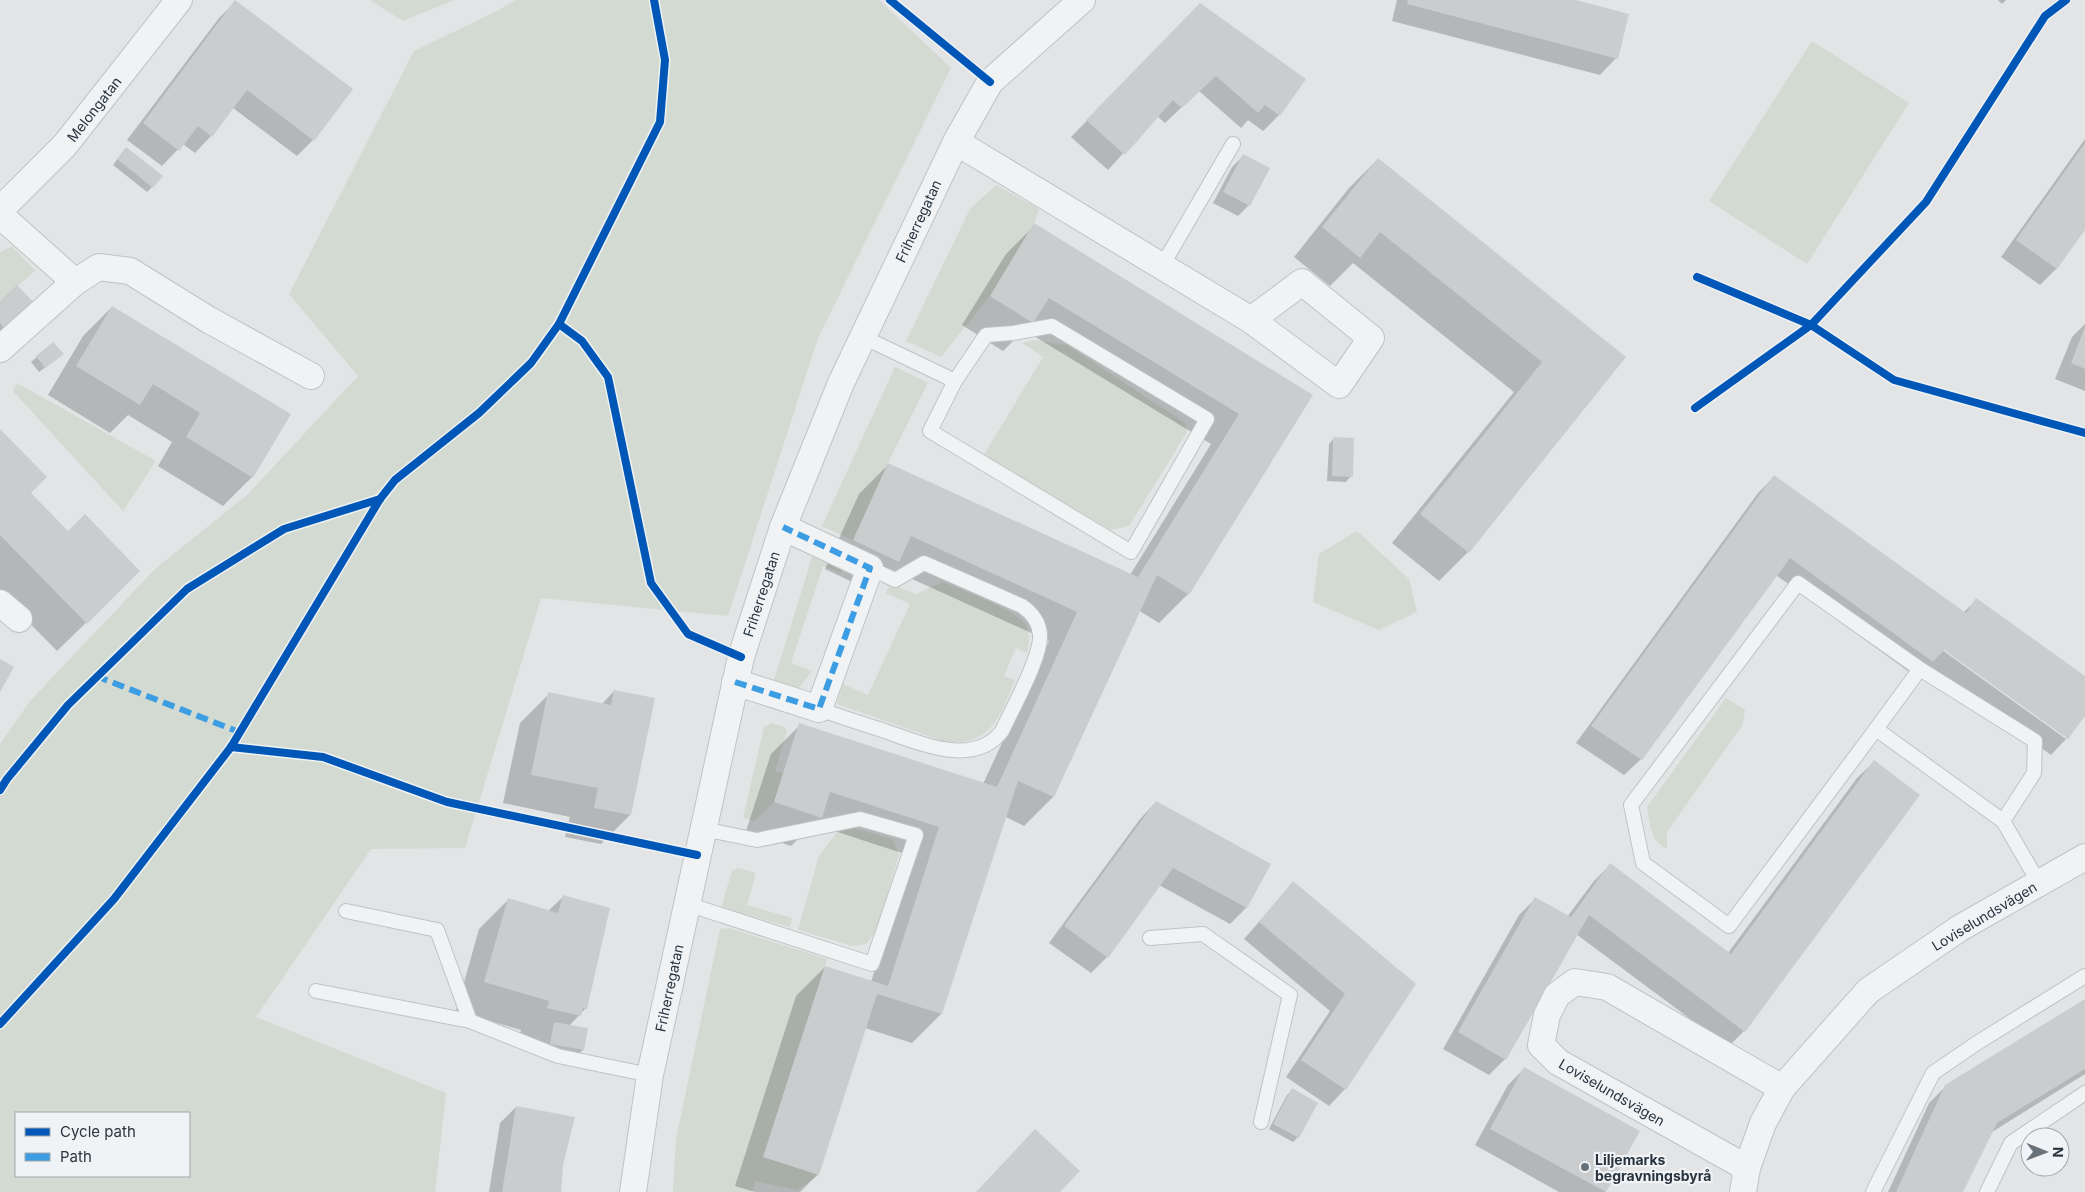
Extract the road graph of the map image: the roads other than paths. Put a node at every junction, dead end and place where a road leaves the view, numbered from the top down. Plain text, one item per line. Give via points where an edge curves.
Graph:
1 (179, 0) edge
2 (1082, 0) edge
3 (956, 142) junction
4 (1233, 144) dead end
5 (0, 210) edge
6 (0, 215) edge
7 (1162, 266) junction
8 (75, 282) junction
9 (1251, 320) dead end
10 (863, 337) junction
11 (0, 349) edge
12 (311, 376) dead end
13 (956, 381) junction
14 (783, 527) junction
15 (870, 568) junction
16 (1920, 669) junction
17 (736, 682) junction
18 (819, 709) junction
19 (1876, 729) junction
20 (2003, 820) junction
21 (703, 829) junction
22 (2085, 857) edge
23 (2039, 883) junction
24 (686, 904) junction
25 (346, 911) dead end
26 (1150, 938) dead end
27 (2085, 976) edge
28 (316, 991) dead end
29 (470, 1021) junction
30 (650, 1075) junction
31 (1782, 1088) junction
32 (2085, 1093) edge
33 (1261, 1122) dead end
34 (1745, 1180) edge
35 (633, 1192) edge
36 (1873, 1192) edge
37 (1986, 1192) edge

1 - 5 street, Melongatan via 65,145
2 - 3 street, Friherregatan via 990,82
3 - 7 street
3 - 10 street, Friherregatan
4 - 7 lane
6 - 8 street
7 - 9 street
8 - 11 street
8 - 12 street via 99,267 130,271 209,320
10 - 13 lane
10 - 14 street, Friherregatan
13 - 13 lane via 930,432 1130,552 1207,419 1052,326 986,334
14 - 15 street
14 - 17 street, Friherregatan
15 - 18 street
15 - 18 lane via 895,580 924,564 1022,606 1039,627 1038,654 1002,731 996,739 977,748 937,749
16 - 19 lane
16 - 19 lane via 1798,583 1631,805 1642,863 1729,926
16 - 20 lane via 2035,741 2034,773
17 - 18 street
17 - 21 street, Friherregatan
19 - 20 lane
20 - 23 lane
21 - 24 street, Friherregatan
21 - 24 lane via 757,840 860,819 916,835 872,964
22 - 23 street, Loviselundsvägen
23 - 31 street, Loviselundsvägen via 1960,928 1868,990
24 - 30 street, Friherregatan
25 - 29 lane via 437,930
26 - 33 lane via 1203,934 1290,995
27 - 36 lane via 1933,1073
28 - 29 lane
29 - 30 lane via 558,1056
30 - 35 street, Friherregatan
31 - 34 street, Loviselundsvägen via 1763,1123
31 - 34 street, Loviselundsvägen via 1607,987 1575,982 1557,995 1548,1015 1541,1045 1558,1062
32 - 37 lane via 2011,1143

